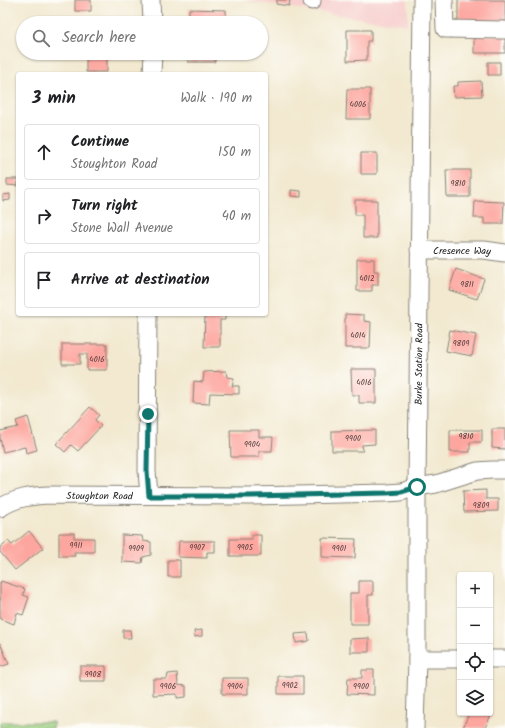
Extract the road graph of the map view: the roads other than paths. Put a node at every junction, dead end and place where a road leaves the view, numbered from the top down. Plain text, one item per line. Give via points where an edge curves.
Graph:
1 (151, 0) edge
2 (422, 0) edge
3 (444, 0) edge
4 (152, 16) edge
5 (444, 19) junction
6 (422, 20) junction
7 (505, 30) edge
8 (153, 60) edge
9 (152, 72) edge
10 (419, 250) junction
11 (505, 253) edge
12 (148, 316) edge
13 (505, 470) edge
14 (417, 487) junction
15 (149, 496) junction
16 (0, 508) edge
17 (417, 659) junction
18 (457, 659) edge
19 (493, 659) edge
20 (505, 659) edge
21 (415, 728) edge

1 - 4 street
2 - 6 street, Burke Station Road
3 - 5 street
5 - 6 street
5 - 7 street via 444,29
6 - 10 street, Burke Station Road
8 - 9 street
10 - 11 street, Cresence Way via 484,250
10 - 14 street, Burke Station Road
12 - 15 street
13 - 14 street, Stoughton Road via 477,471
14 - 15 street, Stoughton Road via 387,493
14 - 17 street, Burke Station Road
15 - 16 street, Stoughton Road via 48,495 27,497
17 - 18 street
17 - 21 street, Burke Station Road
19 - 20 street

